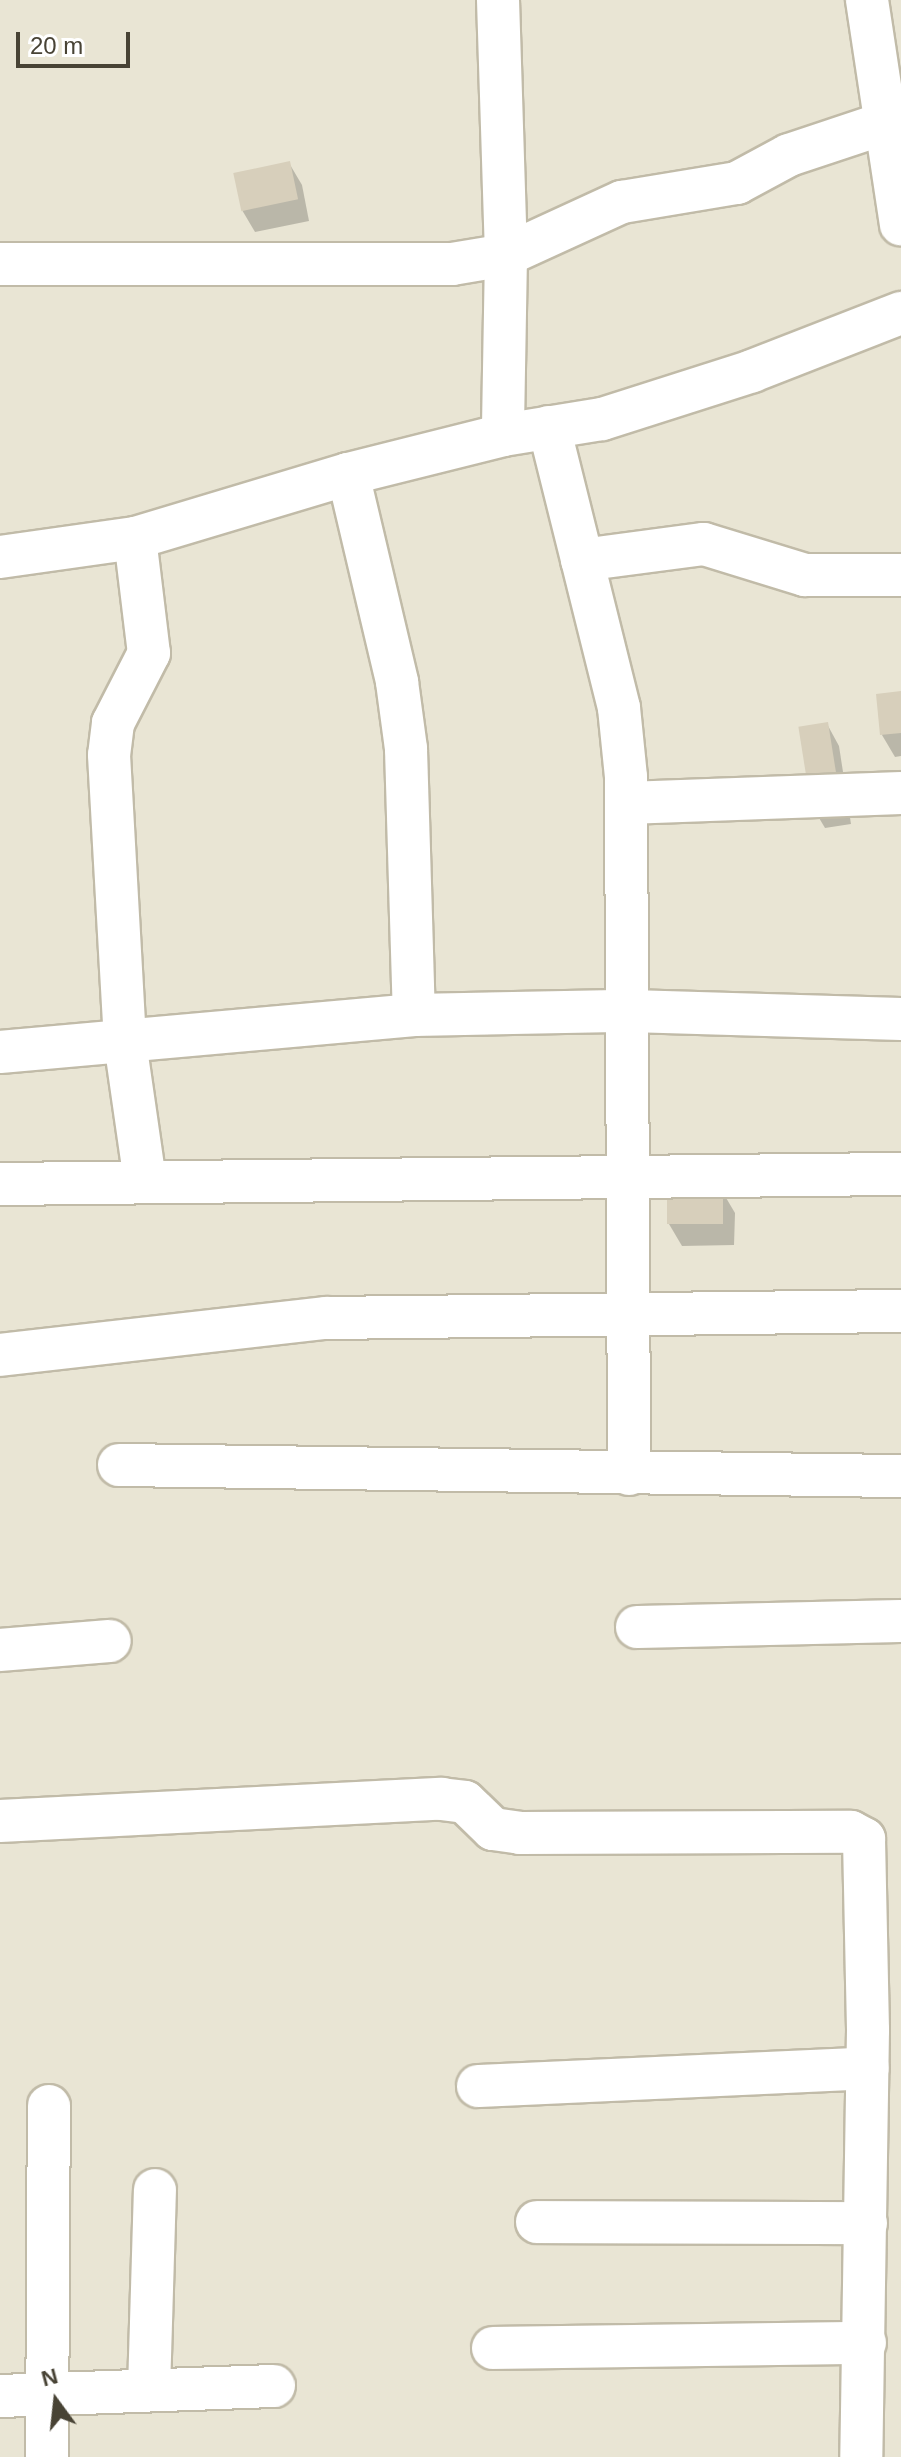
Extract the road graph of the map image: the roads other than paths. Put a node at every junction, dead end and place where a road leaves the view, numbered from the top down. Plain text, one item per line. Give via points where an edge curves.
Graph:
1 (498, 0) edge
2 (867, 0) edge
3 (885, 123) junction
4 (901, 224) edge
5 (506, 255) junction
6 (0, 264) edge
7 (901, 313) edge
8 (549, 427) junction
9 (503, 435) junction
10 (348, 474) junction
11 (135, 538) junction
12 (0, 557) edge
13 (582, 560) junction
14 (901, 575) edge
15 (901, 793) edge
16 (627, 803) junction
17 (630, 1011) junction
18 (414, 1015) junction
19 (901, 1019) edge
20 (125, 1042) junction
21 (0, 1052) edge
22 (628, 1174) junction
23 (901, 1174) edge
24 (145, 1181) junction
25 (0, 1184) edge
26 (901, 1311) edge
27 (631, 1314) junction
28 (0, 1355) edge
29 (119, 1465) dead end
30 (629, 1474) junction
31 (901, 1476) edge
32 (901, 1621) edge
33 (637, 1627) dead end
34 (110, 1641) dead end
35 (0, 1650) edge
36 (0, 1821) edge
37 (879, 2043) edge
38 (478, 2086) dead end
39 (49, 2106) dead end
40 (155, 2190) dead end
41 (537, 2222) dead end
42 (866, 2223) junction
43 (865, 2343) junction
44 (493, 2348) dead end
45 (274, 2386) dead end
46 (149, 2390) junction
47 (47, 2394) junction
48 (0, 2396) edge
49 (47, 2457) edge
50 (861, 2457) edge

1 - 5 street
2 - 3 street
3 - 4 street
3 - 5 street via 789,155 737,183 622,202
5 - 6 street via 402,267
5 - 9 street
7 - 8 street via 752,371 602,419
8 - 9 street
8 - 13 street
9 - 10 street
10 - 11 street
10 - 18 street via 397,682 404,735
11 - 12 street
11 - 20 street via 149,653 113,723 109,755
13 - 14 street via 704,544 805,575
13 - 16 street via 619,708
15 - 16 street
16 - 17 street
17 - 18 street
17 - 19 street
17 - 22 street
18 - 20 street
20 - 21 street
20 - 24 street
22 - 23 street
22 - 24 street
22 - 27 street
24 - 25 street
26 - 27 street
27 - 28 street via 326,1318
27 - 30 street
29 - 30 street
30 - 31 street
32 - 33 street
34 - 35 street
36 - 37 street via 441,1799 465,1802 493,1829 520,1833 851,1832 864,1839
37 - 38 street
37 - 42 street
39 - 47 street
40 - 46 street
41 - 42 street
42 - 43 street
43 - 44 street
43 - 50 street
45 - 46 street
46 - 47 street
47 - 48 street
47 - 49 street

